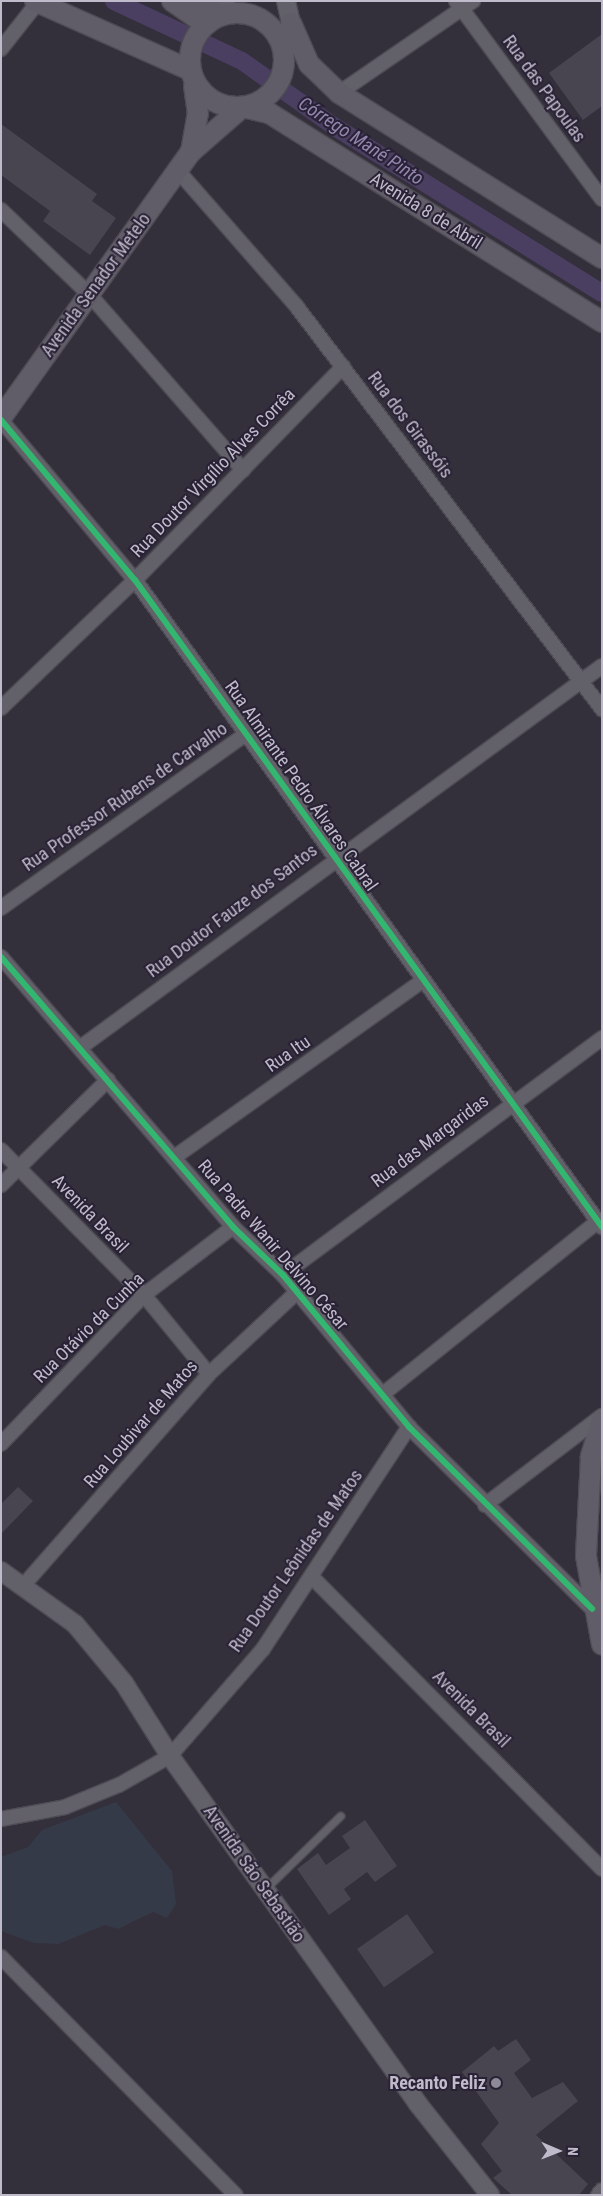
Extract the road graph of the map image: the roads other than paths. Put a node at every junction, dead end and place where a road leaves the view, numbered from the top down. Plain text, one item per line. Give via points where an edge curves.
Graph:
1 (226, 1) edge
2 (286, 1) edge
3 (36, 2) edge
4 (464, 4) edge
5 (180, 5) edge
6 (208, 18) edge
7 (291, 23) junction
8 (1, 49) edge
9 (284, 61) junction
10 (309, 64) junction
11 (191, 73) junction
12 (339, 93) junction
13 (249, 106) junction
14 (191, 152) junction
15 (179, 172) junction
16 (602, 199) edge
17 (1, 210) edge
18 (602, 258) edge
19 (89, 294) junction
20 (602, 322) edge
21 (343, 367) junction
22 (1, 419) edge
23 (244, 470) junction
24 (135, 580) junction
25 (602, 666) edge
26 (582, 682) junction
27 (1, 708) edge
28 (602, 709) edge
29 (246, 734) junction
30 (334, 859) junction
31 (1, 908) edge
32 (1, 957) edge
33 (421, 982) junction
34 (602, 1038) edge
35 (80, 1047) junction
36 (108, 1080) junction
37 (510, 1104) junction
38 (1, 1150) edge
39 (176, 1156) junction
40 (19, 1168) junction
41 (1, 1185) edge
42 (600, 1224) edge
43 (232, 1226) junction
44 (283, 1275) junction
45 (296, 1294) junction
46 (144, 1295) junction
47 (209, 1374) junction
48 (383, 1394) junction
49 (602, 1416) edge
50 (602, 1420) edge
51 (410, 1427) junction
52 (1, 1444) edge
53 (485, 1505) junction
54 (1, 1571) edge
55 (312, 1578) junction
56 (22, 1587) junction
57 (592, 1609) junction
58 (602, 1645) edge
59 (170, 1756) junction
60 (340, 1816) dead end
61 (1, 1819) edge
62 (602, 1869) edge
63 (265, 1889) junction
64 (1, 1957) edge
65 (236, 2195) edge
66 (490, 2195) edge

1 - 6 street
2 - 7 street
3 - 8 street
3 - 11 main road, Avenida 8 de Abril
4 - 12 street
4 - 16 street, Rua das Papoulas
5 - 6 main road
6 - 9 main road via 236,14 258,18 279,36
6 - 11 main road
7 - 9 street
7 - 10 main road
9 - 10 main road
9 - 13 main road
10 - 12 main road
11 - 13 main road, Avenida 8 de Abril via 210,100
11 - 14 main road, Avenida Senador Metelo via 198,114
12 - 18 main road
13 - 14 main road, Avenida Senador Metelo
13 - 20 main road, Avenida 8 de Abril via 269,113
14 - 15 main road, Avenida Senador Metelo
15 - 19 main road, Avenida Senador Metelo
15 - 21 street, Rua dos Girassóis via 235,231
17 - 19 street
19 - 22 main road, Avenida Senador Metelo
19 - 23 street
21 - 23 street, Rua Doutor Virgílio Alves Corrêa
21 - 26 street, Rua dos Girassóis
22 - 24 street, Rua Almirante Pedro Álvares Cabral
23 - 24 street, Rua Doutor Virgílio Alves Corrêa
24 - 27 street, Rua Doutor Virgílio Alves Corrêa
24 - 29 street, Rua Almirante Pedro Álvares Cabral
25 - 26 street, Rua Doutor Fauze dos Santos
26 - 28 street, Rua dos Girassóis
26 - 30 street, Rua Doutor Fauze dos Santos
29 - 30 street, Rua Almirante Pedro Álvares Cabral
29 - 31 street, Rua Professor Rubens de Carvalho
30 - 33 street, Rua Almirante Pedro Álvares Cabral
30 - 35 street, Rua Doutor Fauze dos Santos
32 - 35 street, Rua Padre Wanir Delvino César
33 - 37 street, Rua Almirante Pedro Álvares Cabral
33 - 39 street, Rua Itu
34 - 37 street, Rua das Margaridas
35 - 36 street, Rua Padre Wanir Delvino César
36 - 39 street, Rua Padre Wanir Delvino César
36 - 40 street
37 - 42 street, Rua Almirante Pedro Álvares Cabral
37 - 44 street, Rua das Margaridas
38 - 40 street, Avenida Brasil
39 - 43 street, Rua Padre Wanir Delvino César
40 - 41 street
40 - 46 street, Avenida Brasil
42 - 48 street
43 - 44 street, Rua Padre Wanir Delvino César
43 - 46 street, Rua Otávio da Cunha
44 - 45 street, Rua Padre Wanir Delvino César
45 - 47 street, Rua Loubivar de Matos
45 - 48 street, Rua Padre Wanir Delvino César
46 - 47 street, Avenida Brasil
46 - 52 street, Rua Otávio da Cunha
47 - 56 street, Rua Loubivar de Matos
48 - 51 street, Rua Padre Wanir Delvino César
49 - 53 street
50 - 57 main road via 586,1500
51 - 53 street, Rua Padre Wanir Delvino César
51 - 55 street, Rua Doutor Leônidas de Matos
53 - 57 street, Rua Padre Wanir Delvino César
54 - 56 street, Avenida São Sebastião
55 - 59 street, Rua Doutor Leônidas de Matos via 263,1648
55 - 62 street, Avenida Brasil
56 - 59 street, Avenida São Sebastião via 76,1624 124,1683
57 - 58 main road
59 - 61 street, Rua Doutor Leônidas de Matos via 119,1785 65,1807
59 - 63 street, Avenida São Sebastião
60 - 63 lane
63 - 66 street, Avenida São Sebastião via 418,2104
64 - 65 street

